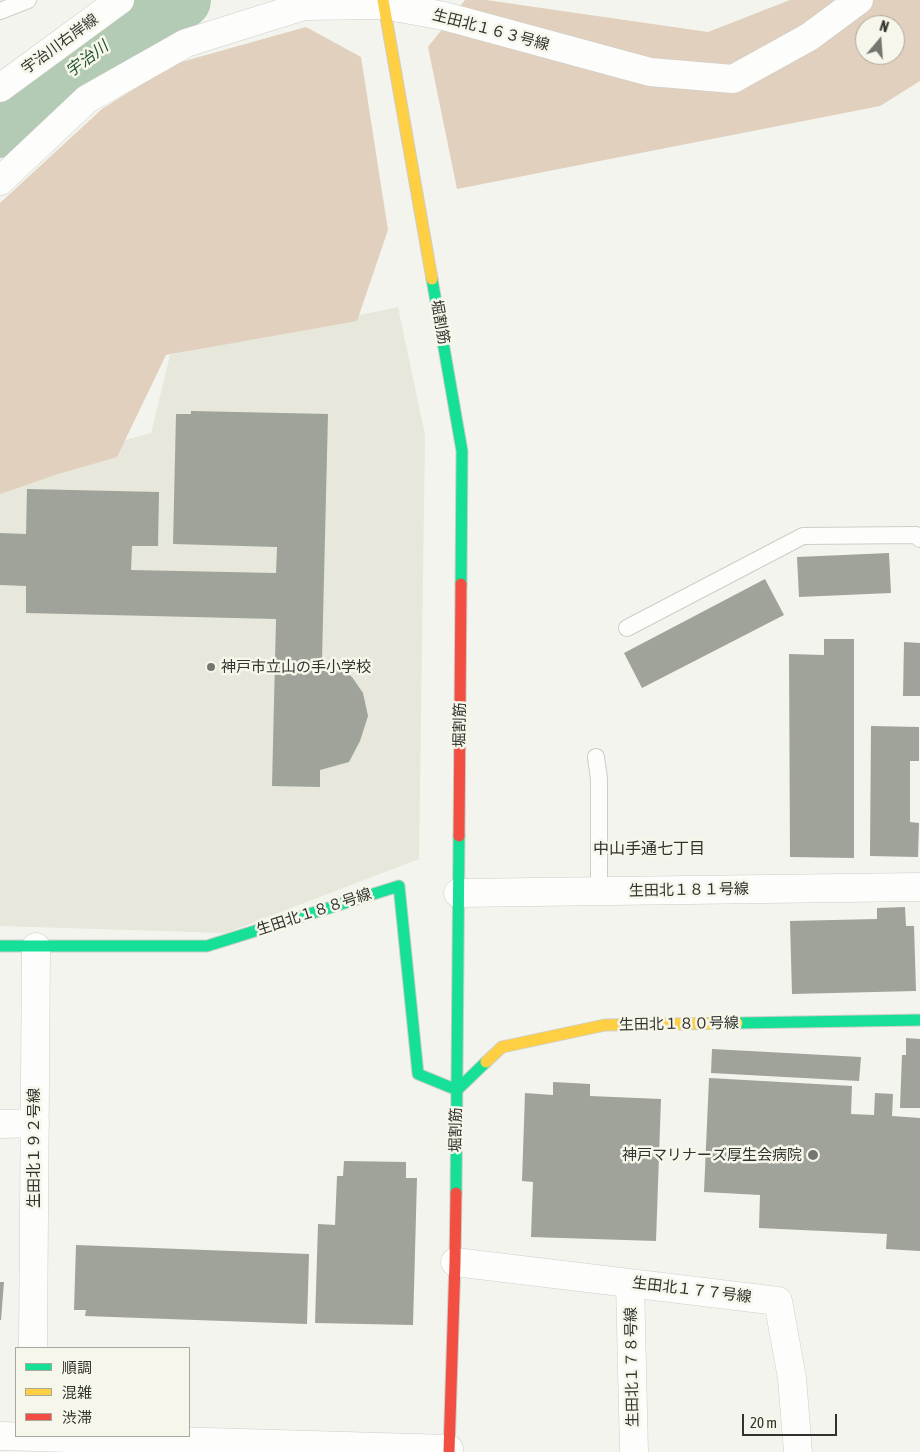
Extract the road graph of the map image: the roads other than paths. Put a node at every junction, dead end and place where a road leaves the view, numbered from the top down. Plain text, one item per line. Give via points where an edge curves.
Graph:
1 (28, 0) edge
2 (120, 0) edge
3 (859, 0) edge
4 (383, 2) edge
5 (0, 10) edge
6 (0, 88) edge
7 (0, 181) edge
8 (920, 539) edge
9 (627, 628) dead end
10 (596, 756) dead end
11 (920, 887) edge
12 (599, 891) junction
13 (458, 893) junction
14 (0, 946) edge
15 (36, 947) junction
16 (920, 1020) edge
17 (457, 1090) junction
18 (34, 1123) junction
19 (0, 1124) edge
20 (455, 1262) junction
21 (630, 1283) junction
22 (34, 1347) edge
23 (0, 1436) edge
24 (15, 1436) edge
25 (33, 1437) edge
26 (61, 1437) edge
27 (449, 1451) edge
28 (33, 1452) edge
29 (634, 1452) edge
30 (798, 1452) edge

1 - 5 lane
2 - 6 street, 宇治川右岸線
3 - 4 street, 生田北１６３号線 via 809,37 734,79 650,72
4 - 7 street, 生田北１６３号線 via 304,6 186,43 87,98
4 - 13 street, 堀割筋 via 462,451
8 - 9 lane via 916,535 803,536
10 - 12 lane
11 - 12 street, 生田北１８１号線
12 - 13 street, 生田北１８１号線
13 - 17 street, 堀割筋
14 - 15 street, 生田北１８８号線
15 - 17 street, 生田北１８８号線 via 207,946 399,886 418,1074
15 - 18 street, 生田北１９２号線
16 - 17 street, 生田北１８０号線 via 604,1025 502,1047
17 - 20 street, 堀割筋
18 - 19 street
18 - 22 street, 生田北１９２号線
20 - 21 street, 生田北１７７号線
20 - 27 street, 堀割筋
21 - 29 street, 生田北１７８号線
21 - 30 street, 生田北１７７号線 via 778,1301 792,1378
23 - 24 street
25 - 28 street
26 - 27 street

